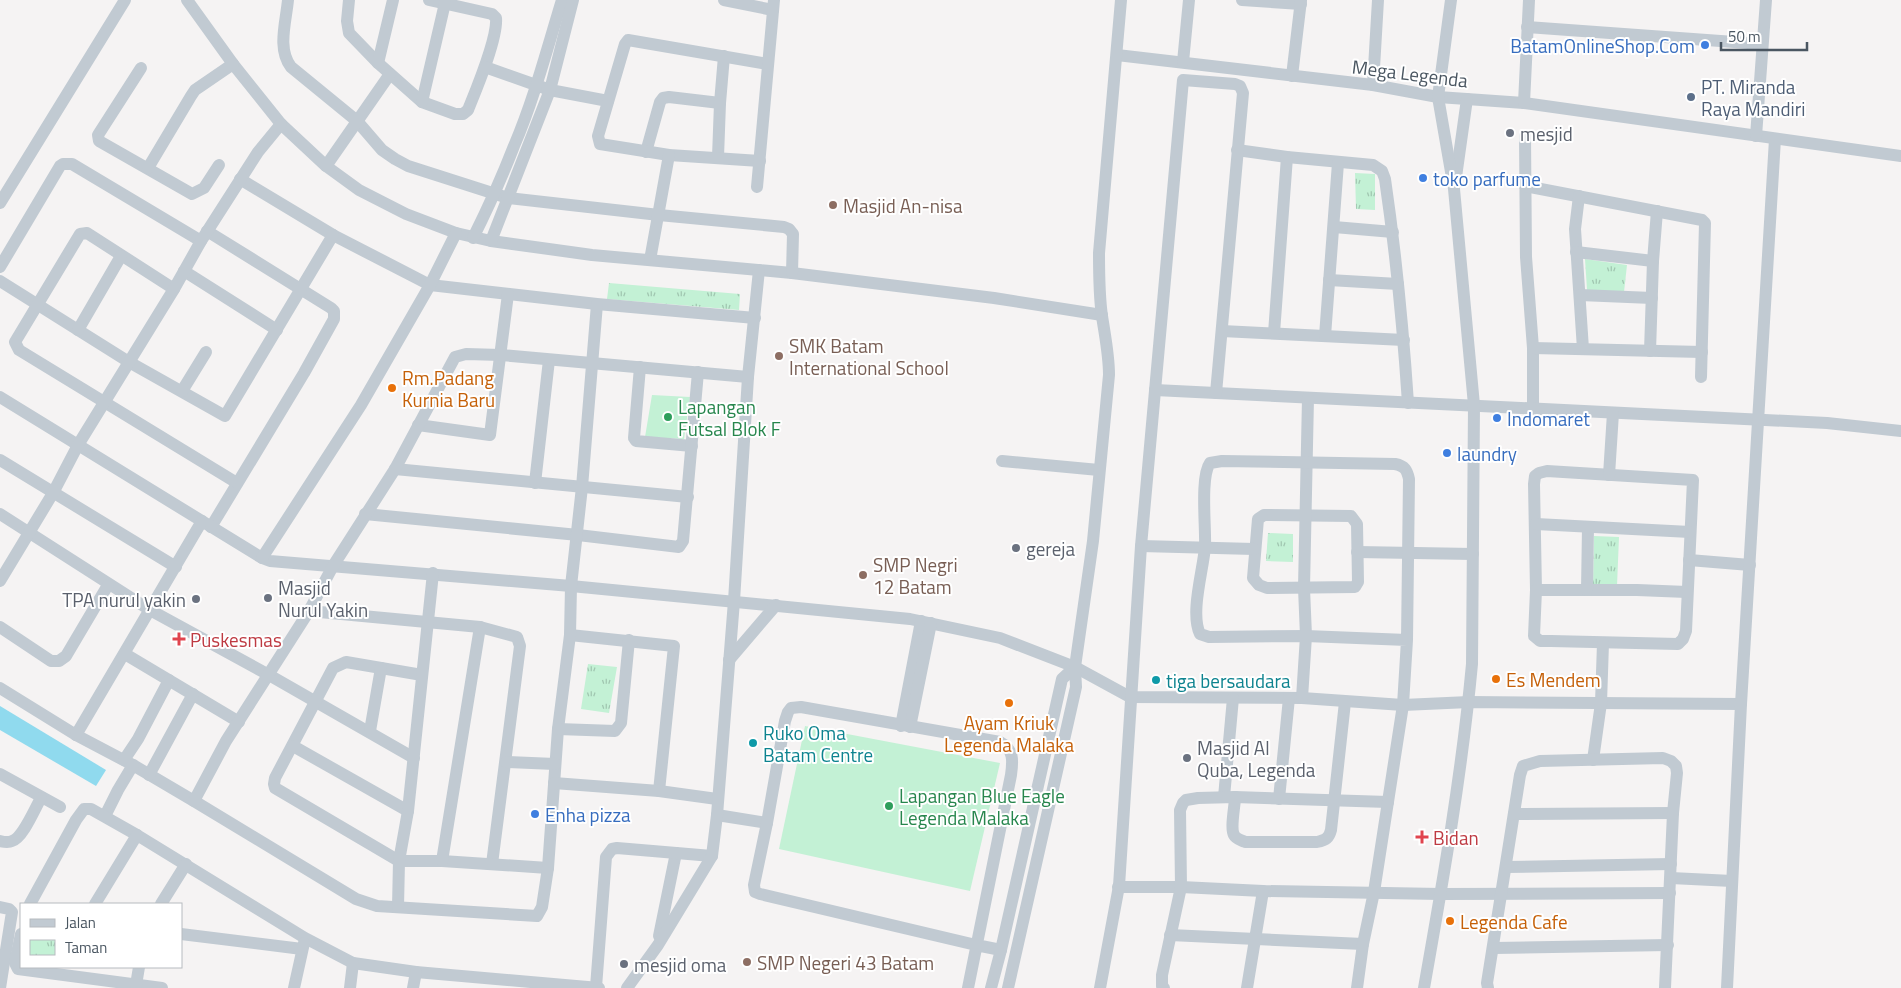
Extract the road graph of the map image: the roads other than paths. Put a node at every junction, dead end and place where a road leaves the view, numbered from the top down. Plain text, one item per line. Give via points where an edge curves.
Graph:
1 (125, 0) edge
2 (188, 0) edge
3 (288, 0) edge
4 (349, 0) edge
5 (393, 0) edge
6 (429, 0) edge
7 (562, 0) edge
8 (573, 0) edge
9 (724, 0) edge
10 (1121, 0) edge
11 (1189, 0) edge
12 (1242, 0) edge
13 (1378, 0) edge
14 (1451, 0) edge
15 (1529, 0) edge
16 (1766, 0) edge
17 (1301, 2) edge
18 (446, 3) junction
19 (773, 5) edge
20 (1527, 27) junction
21 (1762, 44) junction
22 (1118, 55) junction
23 (724, 56) junction
24 (1183, 62) junction
25 (378, 63) junction
26 (233, 64) junction
27 (768, 64) junction
28 (484, 67) junction
29 (141, 68) dead end
30 (390, 74) junction
31 (1292, 76) junction
32 (537, 85) junction
33 (1373, 85) junction
34 (550, 90) junction
35 (1438, 97) junction
36 (1467, 100) junction
37 (608, 101) junction
38 (422, 102) junction
39 (720, 103) junction
40 (1524, 103) junction
41 (358, 121) junction
42 (281, 124) junction
43 (1526, 136) dead end
44 (1756, 136) junction
45 (1775, 139) junction
46 (1237, 150) junction
47 (646, 152) junction
48 (670, 155) junction
49 (1901, 156) edge
50 (718, 157) junction
51 (1287, 158) junction
52 (760, 161) junction
53 (1338, 163) junction
54 (219, 165) dead end
55 (326, 166) junction
56 (148, 168) junction
57 (240, 179) junction
58 (1525, 186) junction
59 (757, 187) dead end
60 (1454, 190) junction
61 (494, 195) junction
62 (1579, 196) junction
63 (508, 198) junction
64 (0, 203) edge
65 (1657, 211) junction
66 (659, 215) junction
67 (1334, 227) junction
68 (1393, 232) junction
69 (456, 233) junction
70 (204, 236) junction
71 (333, 236) junction
72 (473, 238) junction
73 (491, 241) junction
74 (1576, 252) junction
75 (122, 256) junction
76 (650, 260) junction
77 (1653, 261) junction
78 (0, 267) edge
79 (759, 270) junction
80 (184, 271) junction
81 (792, 273) junction
82 (1330, 280) junction
83 (0, 281) edge
84 (1398, 284) junction
85 (430, 285) junction
86 (302, 288) junction
87 (174, 289) junction
88 (508, 294) junction
89 (1580, 295) junction
90 (1652, 298) junction
91 (37, 304) junction
92 (597, 304) junction
93 (1102, 315) junction
94 (755, 318) junction
95 (78, 330) junction
96 (277, 330) junction
97 (1222, 331) junction
98 (1274, 333) junction
99 (1325, 336) junction
100 (1404, 340) junction
101 (1532, 348) junction
102 (1583, 349) junction
103 (1650, 351) junction
104 (206, 352) dead end
105 (1702, 352) junction
106 (501, 355) junction
107 (549, 360) junction
108 (129, 362) junction
109 (592, 363) junction
110 (640, 366) junction
111 (698, 372) junction
112 (748, 377) junction
113 (1701, 377) dead end
114 (1155, 390) junction
115 (182, 391) junction
116 (1216, 392) junction
117 (0, 397) edge
118 (1308, 398) junction
119 (105, 401) junction
120 (1408, 404) junction
121 (1474, 405) junction
122 (1534, 408) junction
123 (1613, 413) junction
124 (1757, 420) junction
125 (418, 425) junction
126 (1901, 430) edge
127 (78, 445) junction
128 (692, 446) junction
129 (0, 460) edge
130 (1002, 461) dead end
131 (1308, 463) junction
132 (395, 469) junction
133 (1099, 470) junction
134 (1609, 475) junction
135 (237, 483) junction
136 (535, 483) junction
137 (582, 487) junction
138 (53, 493) junction
139 (688, 497) junction
140 (0, 514) edge
141 (365, 514) junction
142 (1307, 515) junction
143 (206, 524) junction
144 (1536, 524) junction
145 (1588, 527) junction
146 (29, 532) junction
147 (1690, 532) junction
148 (578, 535) junction
149 (1142, 546) junction
150 (1204, 548) junction
151 (1254, 549) junction
152 (1357, 552) junction
153 (1409, 552) junction
154 (1473, 554) junction
155 (262, 558) junction
156 (1689, 560) junction
157 (1750, 564) junction
158 (334, 566) junction
159 (176, 567) junction
160 (433, 573) junction
161 (0, 581) edge
162 (108, 585) junction
163 (571, 586) junction
164 (1304, 588) junction
165 (1536, 590) junction
166 (1587, 590) junction
167 (1687, 592) junction
168 (734, 600) junction
169 (776, 605) junction
170 (150, 610) junction
171 (309, 611) junction
172 (926, 622) junction
173 (428, 623) junction
174 (0, 627) edge
175 (480, 627) junction
176 (570, 635) junction
177 (1306, 636) junction
178 (629, 640) junction
179 (1407, 640) junction
180 (1603, 643) junction
181 (124, 654) junction
182 (729, 660) junction
183 (1076, 667) junction
184 (381, 668) junction
185 (269, 675) junction
186 (422, 675) junction
187 (169, 680) junction
188 (0, 688) edge
189 (193, 694) junction
190 (1130, 697) junction
191 (1233, 698) junction
192 (1296, 698) junction
193 (315, 702) junction
194 (1345, 702) junction
195 (1469, 702) junction
196 (1601, 703) junction
197 (1741, 704) junction
198 (1403, 705) junction
199 (239, 722) junction
200 (905, 727) junction
201 (558, 729) junction
202 (370, 731) junction
203 (76, 735) junction
204 (293, 746) junction
205 (414, 758) junction
206 (1593, 760) junction
207 (506, 762) junction
208 (129, 763) junction
209 (555, 764) junction
210 (0, 774) edge
211 (149, 775) junction
212 (554, 783) junction
213 (658, 790) junction
214 (1229, 797) junction
215 (41, 798) junction
216 (717, 799) junction
217 (1279, 799) junction
218 (194, 801) junction
219 (1335, 801) junction
220 (1388, 802) junction
221 (60, 807) dead end
222 (408, 811) junction
223 (1673, 813) junction
224 (1514, 814) junction
225 (717, 815) junction
226 (105, 816) junction
227 (768, 823) junction
228 (137, 834) junction
229 (0, 841) edge
230 (676, 853) junction
231 (712, 856) junction
232 (398, 861) junction
233 (442, 862) junction
234 (186, 864) junction
235 (492, 864) junction
236 (1671, 864) junction
237 (1506, 866) junction
238 (548, 868) junction
239 (1671, 878) junction
240 (1732, 881) junction
241 (1118, 887) junction
242 (1181, 887) junction
243 (1263, 891) junction
244 (1374, 892) junction
245 (1501, 893) junction
246 (1670, 893) junction
247 (1441, 894) junction
248 (31, 903) edge
249 (96, 903) edge
250 (162, 903) edge
251 (0, 907) edge
252 (398, 907) junction
253 (182, 934) edge
254 (1170, 935) junction
255 (20, 939) edge
256 (1256, 940) junction
257 (304, 944) junction
258 (1363, 944) junction
259 (658, 945) junction
260 (976, 945) junction
261 (1668, 945) junction
262 (1494, 948) junction
263 (1001, 950) junction
264 (353, 963) junction
265 (139, 968) edge
266 (416, 972) junction
267 (477, 982) edge
268 (136, 984) junction
269 (543, 985) edge
270 (0, 988) edge
271 (162, 988) edge
272 (294, 988) edge
273 (350, 988) edge
274 (413, 988) edge
275 (598, 988) edge
276 (627, 988) edge
277 (968, 988) edge
278 (991, 988) edge
279 (1008, 988) edge
280 (1100, 988) edge
281 (1164, 988) edge
282 (1247, 988) edge
283 (1358, 988) edge
284 (1424, 988) edge
285 (1488, 988) edge
286 (1665, 988) edge
287 (1727, 988) edge

1 - 64 street
2 - 26 street
3 - 41 street via 283,49 286,60
4 - 25 street via 348,33
5 - 25 street
6 - 18 street
7 - 32 street
8 - 34 street
9 - 19 street
10 - 22 street
11 - 24 street
12 - 17 street
13 - 33 street
14 - 35 street
15 - 20 street
16 - 21 street
17 - 31 street
18 - 28 street via 494,16 495,28
18 - 38 street
19 - 27 street
20 - 21 street
20 - 40 street
21 - 44 street
22 - 24 street, Mega Legenda
22 - 93 street via 1099,253
23 - 27 street
23 - 37 street via 628,40
23 - 39 street
24 - 31 street, Mega Legenda
25 - 30 street
26 - 42 street
26 - 56 street via 195,90
27 - 52 street
28 - 32 street
28 - 38 street via 468,110 463,114
29 - 56 street via 98,139
30 - 38 street
30 - 41 street
31 - 33 street, Mega Legenda
32 - 34 street
32 - 61 street
33 - 35 street, Mega Legenda
34 - 37 street
34 - 63 street
35 - 36 street, Mega Legenda
35 - 60 street
36 - 40 street, Mega Legenda
36 - 60 street
37 - 47 street via 598,140 600,144
39 - 47 street via 663,98
39 - 50 street
40 - 44 street, Mega Legenda
41 - 55 street
41 - 61 street via 382,150 395,159
42 - 55 street
42 - 57 street
43 - 58 street
44 - 45 street, Mega Legenda
45 - 49 street, Mega Legenda
45 - 124 street
46 - 51 street
46 - 97 street
46 - 114 street via 1242,89 1235,84 1183,80
47 - 48 street
48 - 50 street
48 - 66 street
50 - 52 street
51 - 53 street
51 - 98 street
52 - 59 street
53 - 67 street
53 - 68 street via 1373,165 1382,171
54 - 56 street via 204,188 192,194
55 - 69 street via 367,194 406,214
57 - 70 street
57 - 71 street
58 - 62 street
58 - 101 street
60 - 121 street
61 - 63 street
61 - 72 street
62 - 65 street
62 - 74 street via 1574,229
63 - 66 street
63 - 73 street
65 - 77 street
65 - 105 street via 1705,223
66 - 76 street
66 - 81 street via 788,228 793,234
67 - 68 street
67 - 82 street
68 - 84 street
69 - 72 street
69 - 85 street
70 - 78 street via 66,163 60,166
70 - 80 street
70 - 86 street
71 - 85 street
71 - 86 street
72 - 73 street
73 - 76 street
74 - 77 street
74 - 89 street
75 - 87 street
75 - 91 street via 87,233 80,234
75 - 95 street
76 - 79 street
77 - 90 street
79 - 81 street
79 - 94 street
80 - 87 street
80 - 96 street
81 - 93 street
82 - 84 street
82 - 99 street
83 - 91 street
84 - 100 street
85 - 88 street
85 - 155 street via 361,405
86 - 96 street
86 - 135 street via 331,308 334,318
87 - 108 street
88 - 92 street
88 - 106 street
89 - 90 street
89 - 102 street
90 - 103 street
91 - 95 street
91 - 119 street via 15,342 16,346
92 - 94 street
92 - 109 street
93 - 133 street via 1109,375
94 - 112 street
95 - 108 street
96 - 115 street via 224,416
97 - 98 street
97 - 116 street
98 - 99 street
99 - 100 street
100 - 120 street
101 - 102 street
101 - 122 street
102 - 103 street
103 - 105 street
104 - 115 street
105 - 113 street
106 - 107 street
106 - 125 street via 466,354 455,357
106 - 125 street via 490,435
107 - 109 street
107 - 136 street
108 - 115 street
108 - 119 street
109 - 110 street
109 - 137 street
110 - 111 street
110 - 128 street via 634,438 636,441
111 - 112 street
111 - 128 street
112 - 168 street
114 - 116 street
114 - 149 street
116 - 118 street
117 - 127 street
118 - 120 street
118 - 131 street
119 - 127 street
119 - 135 street
120 - 121 street
121 - 122 street
121 - 154 street
122 - 123 street
123 - 124 street
123 - 134 street
124 - 126 street via 1827,422
124 - 157 street
125 - 132 street
127 - 138 street
127 - 143 street
128 - 139 street
129 - 138 street
130 - 133 street
131 - 142 street
131 - 150 street via 1210,463 1206,474
131 - 153 street via 1395,464 1407,470
132 - 136 street
132 - 141 street
133 - 183 street
134 - 144 street via 1539,473 1534,484
134 - 147 street via 1694,480
135 - 143 street
136 - 137 street
137 - 139 street
137 - 148 street
138 - 146 street
138 - 159 street
139 - 148 street via 683,541 679,547
140 - 146 street
141 - 148 street
141 - 158 street
142 - 151 street via 1260,517
142 - 152 street via 1351,516 1357,524
142 - 164 street
143 - 155 street
143 - 159 street
144 - 145 street
144 - 165 street
145 - 147 street
145 - 166 street
146 - 161 street
146 - 162 street
147 - 156 street
148 - 163 street
149 - 150 street
149 - 190 street
150 - 151 street
150 - 177 street via 1196,620 1200,634 1209,637
151 - 164 street via 1253,578 1259,585
152 - 153 street
152 - 164 street via 1358,582 1355,587
153 - 154 street
153 - 179 street
154 - 195 street
155 - 158 street
156 - 157 street
156 - 167 street
157 - 197 street
158 - 160 street
158 - 171 street
159 - 170 street
160 - 163 street
160 - 173 street
162 - 170 street
162 - 174 street via 66,656 59,661 51,661
163 - 168 street
163 - 176 street
164 - 177 street
165 - 166 street
165 - 180 street via 1534,636 1540,640
166 - 167 street
167 - 180 street via 1686,631 1678,644
168 - 169 street
168 - 182 street
169 - 172 street
169 - 182 street
170 - 181 street
170 - 185 street
171 - 173 street
171 - 185 street
172 - 183 street via 1000,638
172 - 200 street
173 - 175 street
173 - 186 street
175 - 207 street via 513,635 520,640
175 - 233 street
176 - 178 street
176 - 201 street
177 - 179 street
177 - 192 street
178 - 201 street via 618,728 615,731
178 - 213 street via 674,646
179 - 198 street
180 - 196 street
181 - 187 street
181 - 203 street
182 - 216 street
183 - 190 street
183 - 263 street via 1062,679
183 - 279 street via 1076,687
184 - 186 street
184 - 193 street via 346,662 338,664 328,674
184 - 202 street
185 - 193 street
185 - 199 street
186 - 205 street
187 - 189 street
187 - 208 street via 138,738
188 - 203 street
189 - 199 street
189 - 211 street
190 - 191 street
190 - 241 street
191 - 192 street
191 - 214 street
192 - 194 street
192 - 217 street
193 - 202 street
193 - 204 street
194 - 198 street
194 - 219 street
195 - 196 street
195 - 198 street
195 - 247 street
196 - 197 street
196 - 206 street
197 - 240 street
198 - 220 street
199 - 218 street
200 - 227 street via 800,706 791,708
200 - 260 street via 1000,742 1013,759
201 - 209 street
202 - 205 street
203 - 208 street
204 - 222 street
204 - 232 street via 274,778 275,788
205 - 222 street
206 - 223 street via 1663,758 1670,761 1676,766 1677,773
206 - 224 street via 1540,760 1523,766
207 - 209 street
207 - 235 street
208 - 211 street
208 - 226 street
209 - 212 street
210 - 215 street
211 - 218 street
212 - 213 street
212 - 238 street
213 - 216 street
214 - 217 street
214 - 219 street via 1234,836 1245,842 1325,840 1332,830
214 - 242 street via 1198,798 1183,803 1180,810
215 - 221 street
215 - 229 street via 20,836 14,841
216 - 225 street
217 - 219 street
218 - 252 street via 356,899 377,906
219 - 220 street
220 - 244 street
222 - 232 street
223 - 224 street
223 - 236 street
224 - 237 street
225 - 227 street
225 - 231 street
226 - 228 street
226 - 248 street via 84,809
227 - 260 street via 755,892
228 - 234 street
228 - 249 street
230 - 231 street
230 - 259 street
230 - 275 street via 617,848 609,851 606,857
231 - 259 street
232 - 233 street
232 - 252 street
233 - 235 street
234 - 250 street
234 - 257 street
235 - 238 street
236 - 237 street
236 - 239 street
237 - 245 street
238 - 252 street via 542,907 534,917
239 - 240 street
239 - 246 street
240 - 287 street
241 - 242 street
241 - 280 street
242 - 243 street
242 - 254 street
243 - 244 street
243 - 256 street
244 - 247 street
244 - 258 street
245 - 246 street
245 - 247 street
245 - 262 street
246 - 261 street
247 - 284 street
251 - 270 street via 12,912
253 - 257 street
254 - 256 street
254 - 281 street via 1162,975
255 - 268 street via 15,963 18,969
256 - 258 street
256 - 282 street
257 - 264 street
257 - 272 street
258 - 283 street
259 - 276 street
260 - 263 street
260 - 277 street
261 - 262 street
261 - 286 street
262 - 285 street
263 - 278 street
264 - 266 street
264 - 273 street
265 - 268 street
266 - 267 street
266 - 274 street
267 - 269 street
268 - 271 street
269 - 275 street

